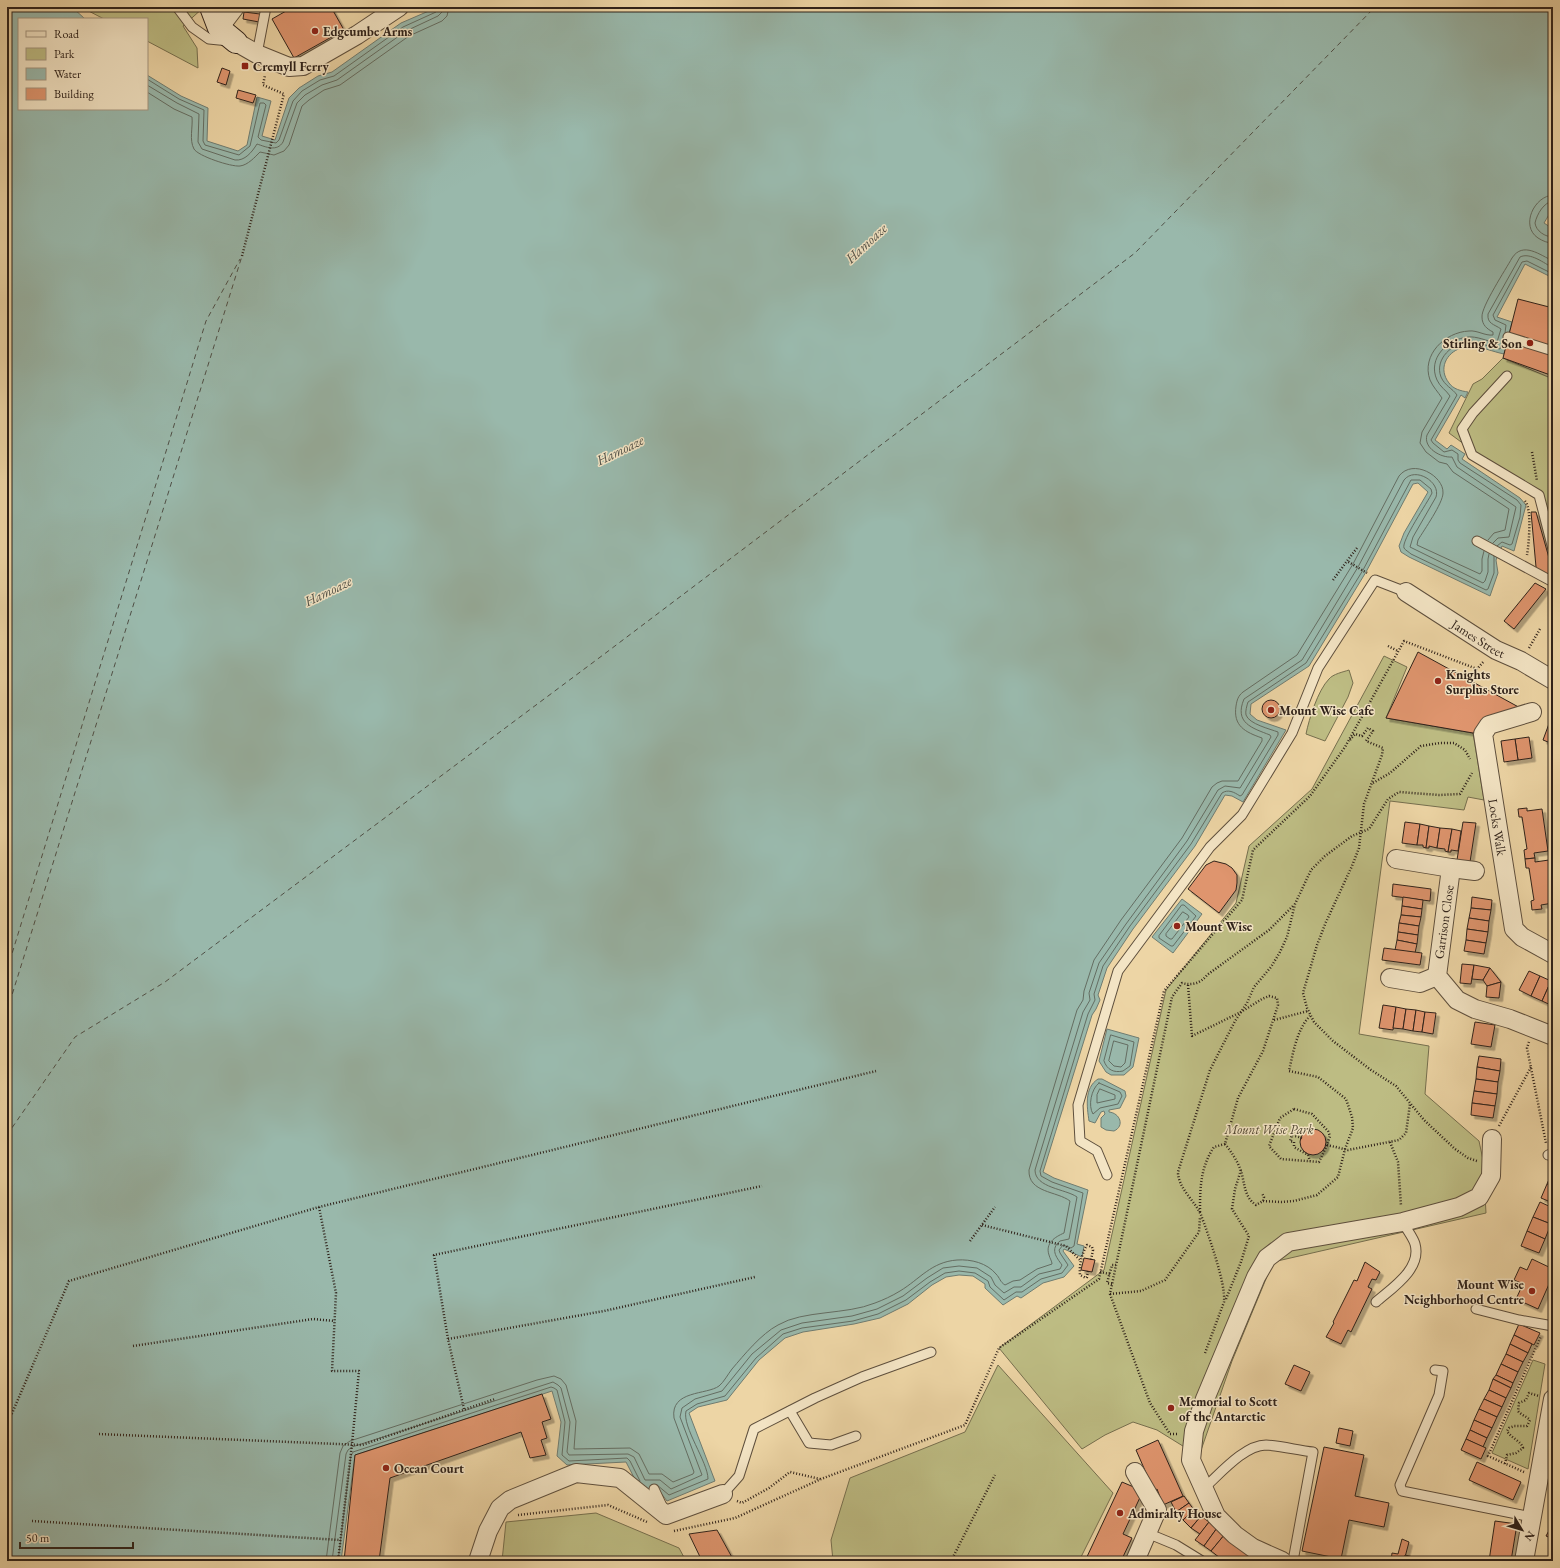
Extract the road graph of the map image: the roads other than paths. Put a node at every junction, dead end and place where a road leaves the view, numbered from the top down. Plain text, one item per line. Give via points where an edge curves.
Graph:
1 (177, 7) edge
2 (211, 7) edge
3 (235, 7) edge
4 (266, 7) edge
5 (399, 7) edge
6 (219, 28) junction
7 (236, 42) junction
8 (263, 56) junction
9 (1508, 337) dead end
10 (1553, 351) edge
11 (1506, 376) dead end
12 (1477, 540) dead end
13 (1553, 549) edge
14 (1553, 582) edge
15 (1406, 592) joint
16 (1553, 680) edge
17 (1532, 712) dead end
18 (1396, 859) dead end
19 (1451, 868) junction
20 (1475, 871) dead end
21 (1553, 954) edge
22 (1437, 976) junction
23 (1390, 978) dead end
24 (1553, 1036) edge
25 (1492, 1139) road end
26 (1107, 1175) dead end
27 (1403, 1222) junction
28 (1376, 1302) dead end
29 (1476, 1309) dead end
30 (1549, 1326) edge
31 (931, 1352) dead end
32 (1435, 1370) dead end
33 (1548, 1398) edge
34 (790, 1410) junction
35 (856, 1436) dead end
36 (1135, 1472) dead end
37 (654, 1489) dead end
38 (1203, 1489) junction
39 (719, 1495) joint
40 (1532, 1517) junction
41 (668, 1523) junction
42 (1147, 1533) junction
43 (478, 1561) edge
44 (1135, 1561) edge
45 (1202, 1561) edge
46 (1282, 1561) edge
47 (1293, 1561) edge
48 (1524, 1561) edge

1 - 7 lane via 192,27 209,39
2 - 6 main road
3 - 6 street
4 - 8 lane
5 - 8 street via 303,66 289,67
6 - 7 main road
7 - 8 street
9 - 10 lane
11 - 13 lane via 1462,429 1472,455 1539,495
12 - 14 lane
15 - 16 street, James Street via 1496,650
15 - 26 lane via 1375,580 1318,668 1292,733 1242,815 1210,847 1118,971 1078,1104 1080,1141 1097,1151
17 - 21 street, Locks Walk via 1489,725 1483,734 1514,929 1522,937
18 - 19 street, Garrison Close
19 - 20 street, Garrison Close
19 - 22 street, Garrison Close
22 - 23 street, Garrison Close via 1420,982
22 - 24 street, Garrison Close via 1457,1000 1475,1009
25 - 27 street via 1490,1176 1479,1196 1459,1207
27 - 28 lane via 1415,1245 1414,1263 1406,1275
27 - 38 street via 1288,1242 1267,1258 1256,1277 1194,1431 1191,1460
29 - 30 lane
31 - 34 lane via 862,1377
32 - 40 lane via 1443,1371 1439,1395 1400,1485 1402,1491
33 - 40 street
34 - 35 lane via 809,1443 831,1445
34 - 39 lane via 754,1429 739,1476
36 - 42 street via 1158,1510
37 - 41 lane
38 - 46 street via 1216,1516 1234,1535 1253,1548
38 - 47 lane via 1250,1448 1265,1445 1313,1452
39 - 41 street
40 - 48 street
41 - 43 street via 620,1478 576,1473 510,1500 500,1508 488,1531
42 - 44 street
42 - 45 lane via 1176,1545

